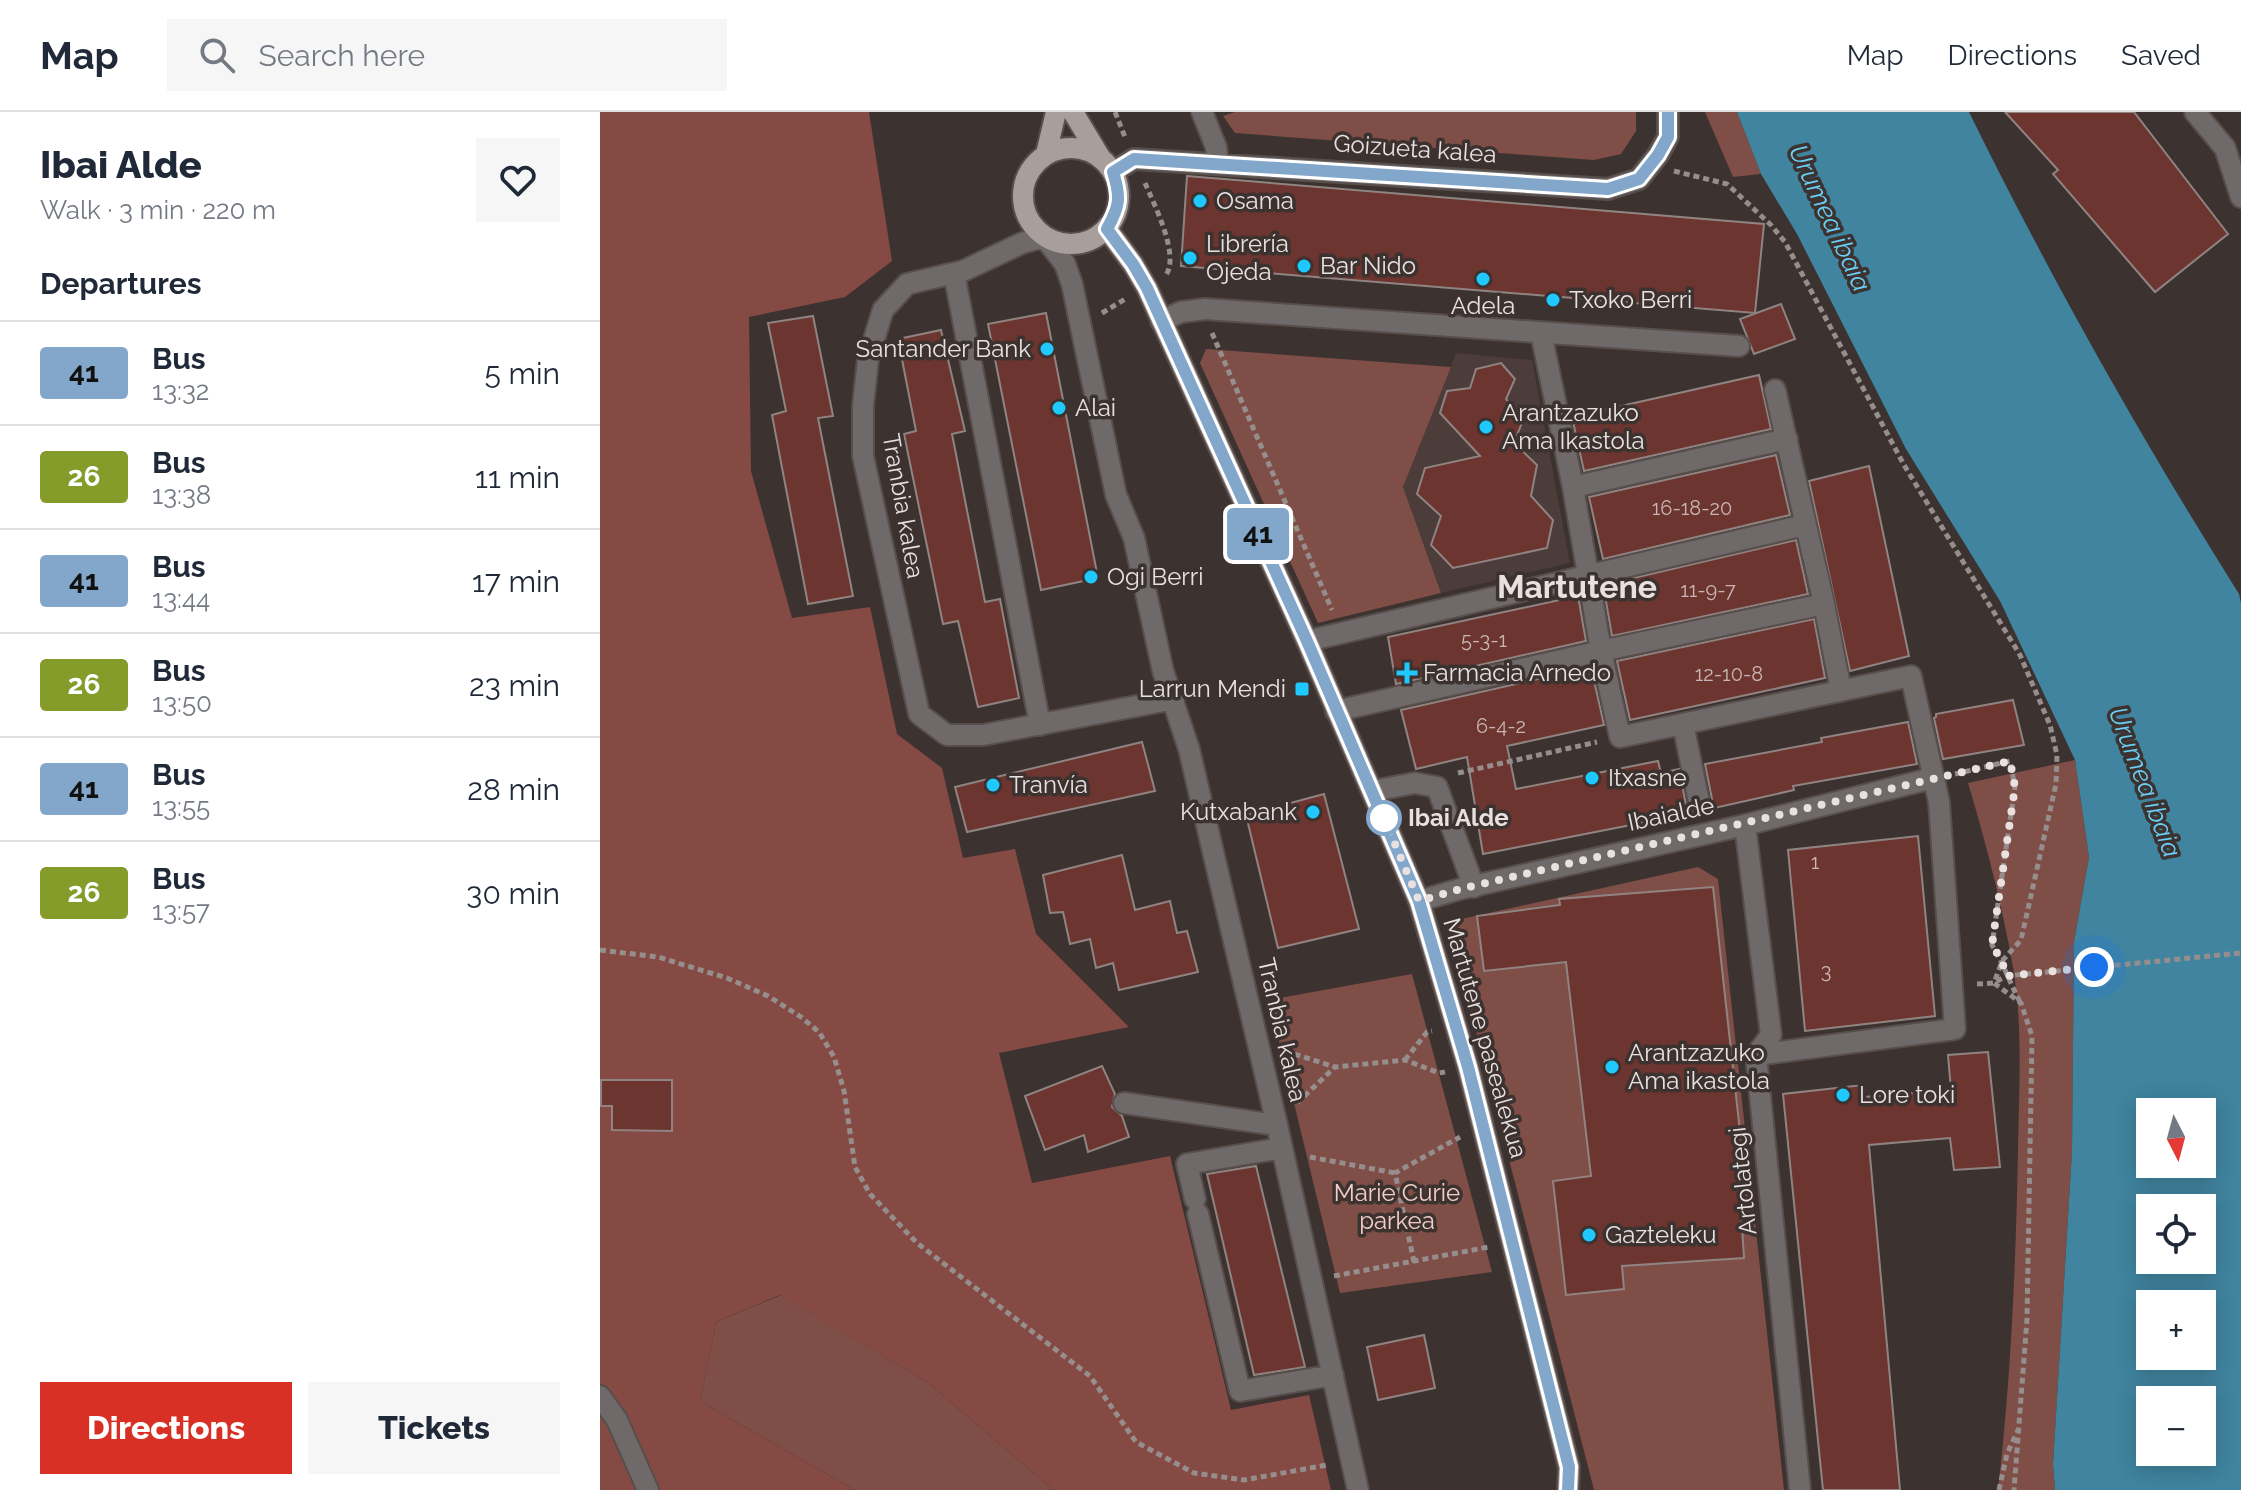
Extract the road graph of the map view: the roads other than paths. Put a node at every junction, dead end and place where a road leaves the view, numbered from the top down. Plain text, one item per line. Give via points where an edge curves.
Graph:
1 (1056, 112) edge
2 (1073, 112) edge
3 (1202, 112) edge
4 (1668, 112) edge
5 (2195, 112) edge
6 (1046, 154) junction
7 (1218, 162) junction
8 (1107, 164) junction
9 (2241, 197) edge
10 (1107, 229) junction
11 (1044, 237) junction
12 (954, 273) junction
13 (1161, 321) junction
14 (1541, 333) junction
15 (1739, 346) dead end
16 (1775, 390) dead end
17 (1787, 439) junction
18 (1573, 487) junction
19 (1805, 525) junction
20 (1587, 573) junction
21 (1824, 604) junction
22 (1307, 641) junction
23 (1601, 651) junction
24 (1841, 691) junction
25 (1174, 699) junction
26 (1336, 711) junction
27 (1683, 724) junction
28 (1040, 725) junction
29 (1933, 778) junction
30 (1372, 791) junction
31 (1699, 802) dead end
32 (1745, 825) junction
33 (1474, 887) junction
34 (1419, 901) junction
35 (1756, 1055) junction
36 (1124, 1103) dead end
37 (1276, 1118) junction
38 (1284, 1155) junction
39 (1333, 1375) junction
40 (600, 1396) edge
41 (648, 1490) edge
42 (1358, 1490) edge
43 (1568, 1490) edge
44 (1800, 1490) edge

1 - 6 main road
2 - 8 main road
3 - 7 street
4 - 7 street, Goizueta kalea via 1668,137 1658,155 1639,179 1608,189
5 - 9 street via 2225,148
6 - 8 main road via 1074,147
6 - 11 main road via 1029,172 1022,195 1028,219
7 - 8 street, Goizueta kalea via 1134,159
8 - 10 main road via 1120,191
10 - 11 main road via 1070,245
10 - 13 main road, Martutene pasealekua via 1133,264
11 - 12 street, Tranbia kalea
11 - 25 street, Tranbia kalea via 1065,264 1072,284 1116,495 1134,538
12 - 28 street
12 - 28 street, Tranbia kalea via 907,284 883,310 868,359 863,456 919,714 947,735
13 - 14 street via 1205,309
13 - 22 main road, Martutene pasealekua
14 - 15 street
14 - 18 street
16 - 17 street
17 - 18 street
17 - 19 street
18 - 20 street
19 - 20 street
19 - 21 street
20 - 22 street
20 - 23 street
21 - 23 street
21 - 24 street
22 - 26 main road, Martutene pasealekua
23 - 26 street
23 - 27 street via 1620,737
24 - 27 street
24 - 29 street via 1911,676
25 - 28 street, Tranbia kalea
25 - 37 street, Tranbia kalea
26 - 30 main road, Martutene pasealekua
27 - 31 street
29 - 32 street, Ibaialde
29 - 35 street via 1955,1029
30 - 33 street via 1415,783 1437,787
30 - 34 main road, Martutene pasealekua
32 - 33 street, Ibaialde
32 - 35 street, Artolategi via 1771,1035
33 - 34 street, Ibaialde
34 - 43 main road, Martutene pasealekua via 1513,1242 1569,1467
35 - 44 street, Artolategi
36 - 37 street
37 - 38 street, Tranbia kalea
38 - 39 street, Tranbia kalea
38 - 39 street via 1187,1164 1240,1391
39 - 42 street, Tranbia kalea
40 - 41 street via 617,1420

